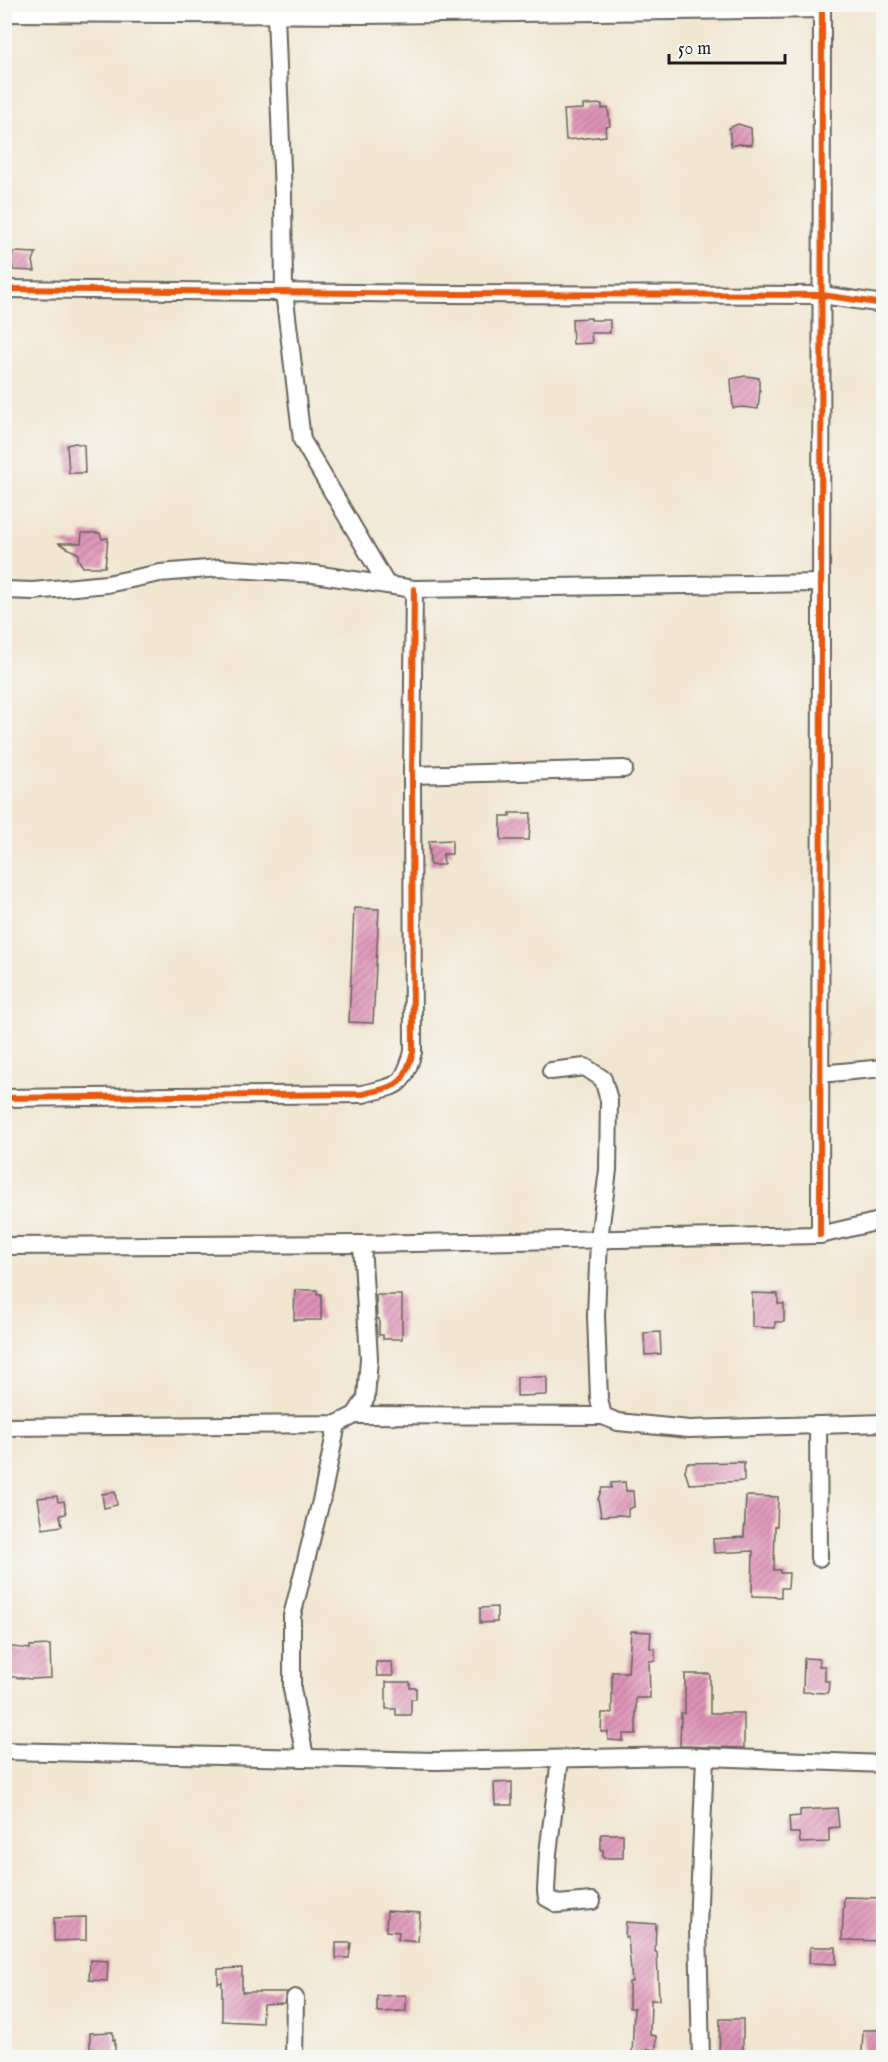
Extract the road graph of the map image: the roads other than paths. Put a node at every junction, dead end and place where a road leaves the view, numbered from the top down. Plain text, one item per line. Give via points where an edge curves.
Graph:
1 (822, 7) edge
2 (4, 13) edge
3 (276, 15) junction
4 (4, 290) edge
5 (284, 292) junction
6 (822, 295) junction
7 (884, 304) edge
8 (821, 583) junction
9 (387, 585) junction
10 (414, 589) junction
11 (4, 590) edge
12 (624, 769) dead end
13 (412, 775) junction
14 (884, 1068) edge
15 (551, 1071) dead end
16 (820, 1074) junction
17 (4, 1098) edge
18 (884, 1220) edge
19 (820, 1235) junction
20 (599, 1239) junction
21 (362, 1244) junction
22 (4, 1246) edge
23 (355, 1415) junction
24 (603, 1416) junction
25 (884, 1423) edge
26 (337, 1424) junction
27 (818, 1425) junction
28 (4, 1427) edge
29 (819, 1558) dead end
30 (4, 1751) edge
31 (305, 1757) junction
32 (705, 1757) junction
33 (560, 1759) junction
34 (884, 1764) edge
35 (592, 1901) dead end
36 (295, 1998) dead end
37 (294, 2058) edge
38 (701, 2058) edge

1 - 3 street
1 - 6 street
2 - 3 street
3 - 5 street
4 - 5 street
5 - 6 street
5 - 9 street via 302,440
6 - 7 street
6 - 8 street
8 - 10 street
8 - 16 street
9 - 10 street
9 - 11 street via 314,574 219,568 160,573 107,584
10 - 13 street
12 - 13 street
13 - 17 street via 413,1052 406,1075 396,1085 363,1094
14 - 16 street
15 - 20 street via 585,1067 603,1079 609,1100 608,1170
16 - 19 street
18 - 19 street
19 - 20 street
20 - 21 street
20 - 24 street via 596,1316 598,1399
21 - 22 street
21 - 23 street via 369,1358 366,1398
23 - 24 street
23 - 26 street
24 - 27 street via 618,1422 689,1429
25 - 27 street
26 - 28 street
26 - 31 street via 292,1616 291,1689
27 - 29 street
30 - 31 street
31 - 33 street
32 - 33 street
32 - 34 street
32 - 38 street via 698,1927
33 - 35 street via 548,1853 547,1899 558,1904
36 - 37 street

